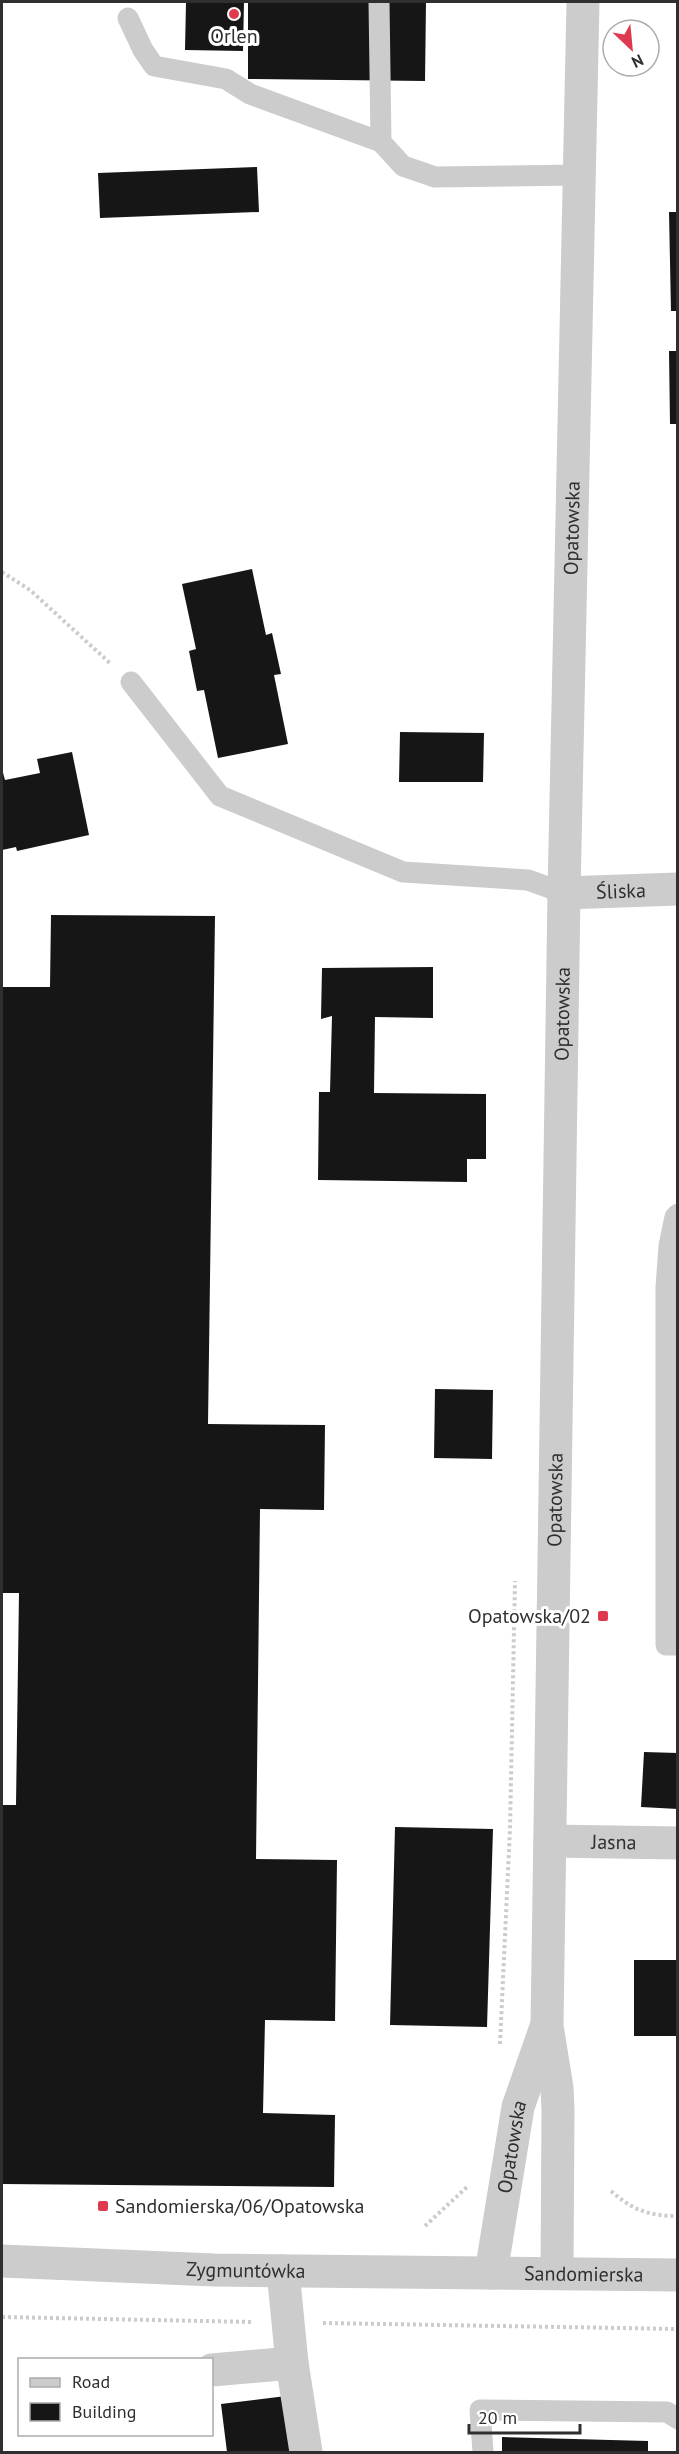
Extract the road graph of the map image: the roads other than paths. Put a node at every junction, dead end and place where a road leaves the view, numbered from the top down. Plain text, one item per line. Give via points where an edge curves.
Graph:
1 (379, 2) edge
2 (583, 2) edge
3 (128, 18) dead end
4 (381, 142) junction
5 (579, 175) junction
6 (131, 682) road end
7 (678, 889) edge
8 (564, 893) junction
9 (678, 1214) edge
10 (678, 1645) edge
11 (550, 1841) junction
12 (678, 1843) edge
13 (547, 2026) junction
14 (2, 2261) edge
15 (283, 2271) junction
16 (491, 2273) junction
17 (557, 2274) junction
18 (678, 2275) edge
19 (292, 2363) junction
20 (213, 2370) edge
21 (678, 2419) edge
22 (306, 2452) edge
23 (483, 2452) edge

1 - 4 lane
2 - 5 street, Opatowska
3 - 4 lane via 154,66 226,79 250,94
4 - 5 lane via 403,166 435,177
5 - 8 street, Opatowska
6 - 8 lane via 220,796 403,872 528,880
7 - 8 street, Śliska
8 - 11 street, Opatowska
9 - 10 lane via 669,1246 666,1287 666,1645
11 - 12 street, Jasna
11 - 13 street, Opatowska
13 - 16 street, Opatowska via 518,2107
13 - 17 street, Opatowska via 558,2109
14 - 15 street, Zygmuntówka
15 - 16 street, Zygmuntówka
15 - 19 street
16 - 17 street, Sandomierska
17 - 18 street, Sandomierska
19 - 20 street
19 - 22 street
21 - 23 lane via 666,2412 480,2410

